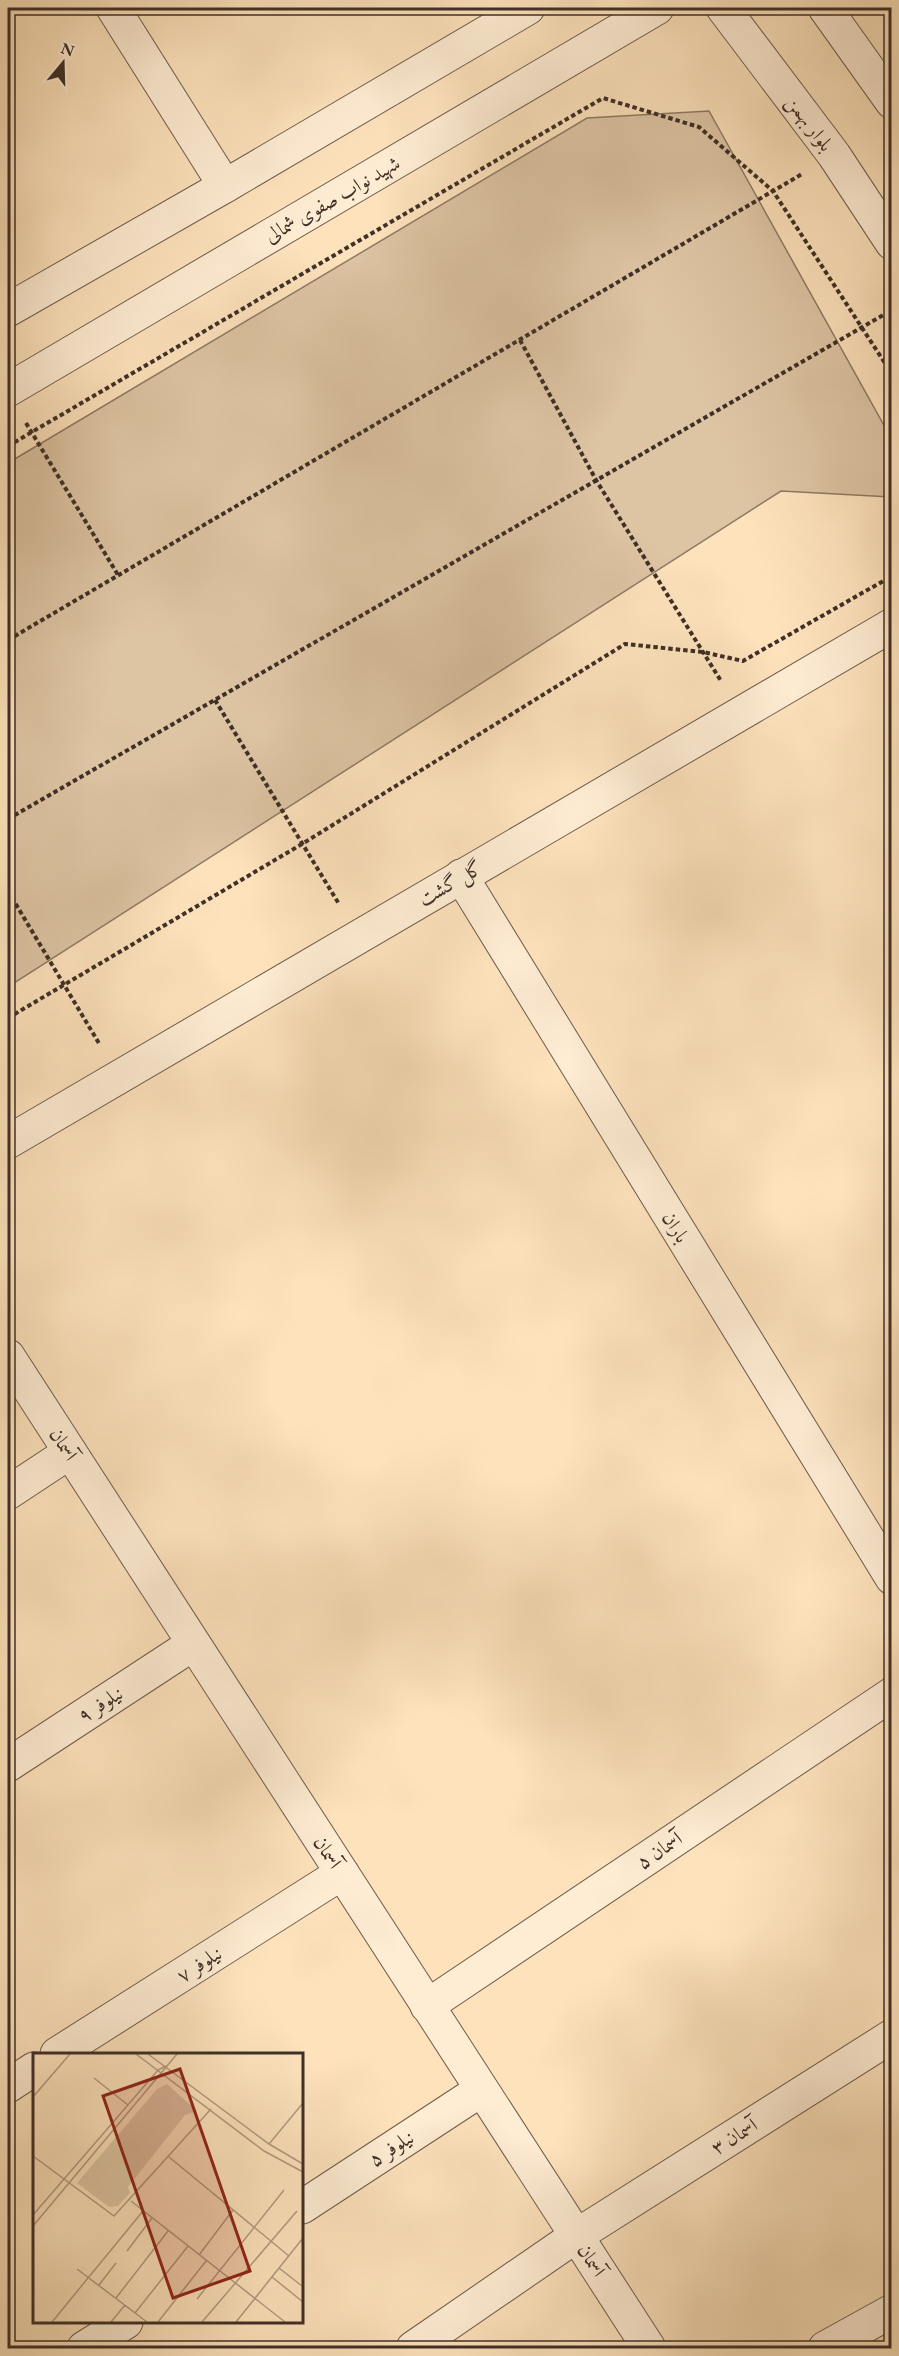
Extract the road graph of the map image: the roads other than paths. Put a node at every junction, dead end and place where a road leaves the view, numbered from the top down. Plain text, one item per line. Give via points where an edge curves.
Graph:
1 (113, 8) edge
2 (528, 8) edge
3 (657, 8) edge
4 (723, 8) edge
5 (825, 8) edge
6 (891, 102) edge
7 (225, 186) junction
8 (891, 243) edge
9 (8, 310) edge
10 (8, 390) edge
11 (891, 625) edge
12 (461, 876) junction
13 (8, 1142) edge
14 (8, 1356) edge
15 (70, 1452) junction
16 (8, 1493) edge
17 (891, 1578) edge
18 (194, 1644) junction
19 (891, 1694) edge
20 (8, 1765) edge
21 (342, 1873) junction
22 (427, 2006) junction
23 (891, 2036) edge
24 (60, 2053) edge
25 (33, 2070) edge
26 (8, 2086) edge
27 (482, 2090) junction
28 (303, 2206) edge
29 (576, 2236) junction
30 (891, 2312) edge
31 (124, 2323) edge
32 (84, 2349) edge
33 (412, 2349) edge
34 (649, 2349) edge
35 (825, 2349) edge

1 - 7 street
2 - 7 street
3 - 10 street, شهید نواب صفوی شمالی
4 - 8 street, بلوار بهمن via 834,155
5 - 6 street
7 - 9 street
11 - 12 street, گل گشت
12 - 13 street, گل گشت
12 - 17 street, باران
14 - 15 street, آسمان
15 - 16 street
15 - 18 street, آسمان
18 - 20 street, نیلوفر ۹
18 - 21 street, آسمان
19 - 22 street, آسمان ۵
21 - 22 street, آسمان
21 - 24 street, نیلوفر ۷
22 - 27 street, آسمان
23 - 29 street, آسمان ۳
25 - 26 street
27 - 28 street, نیلوفر ۵
27 - 29 street, آسمان
29 - 33 street, آسمان ۳
29 - 34 street, آسمان
30 - 35 street
31 - 32 street

